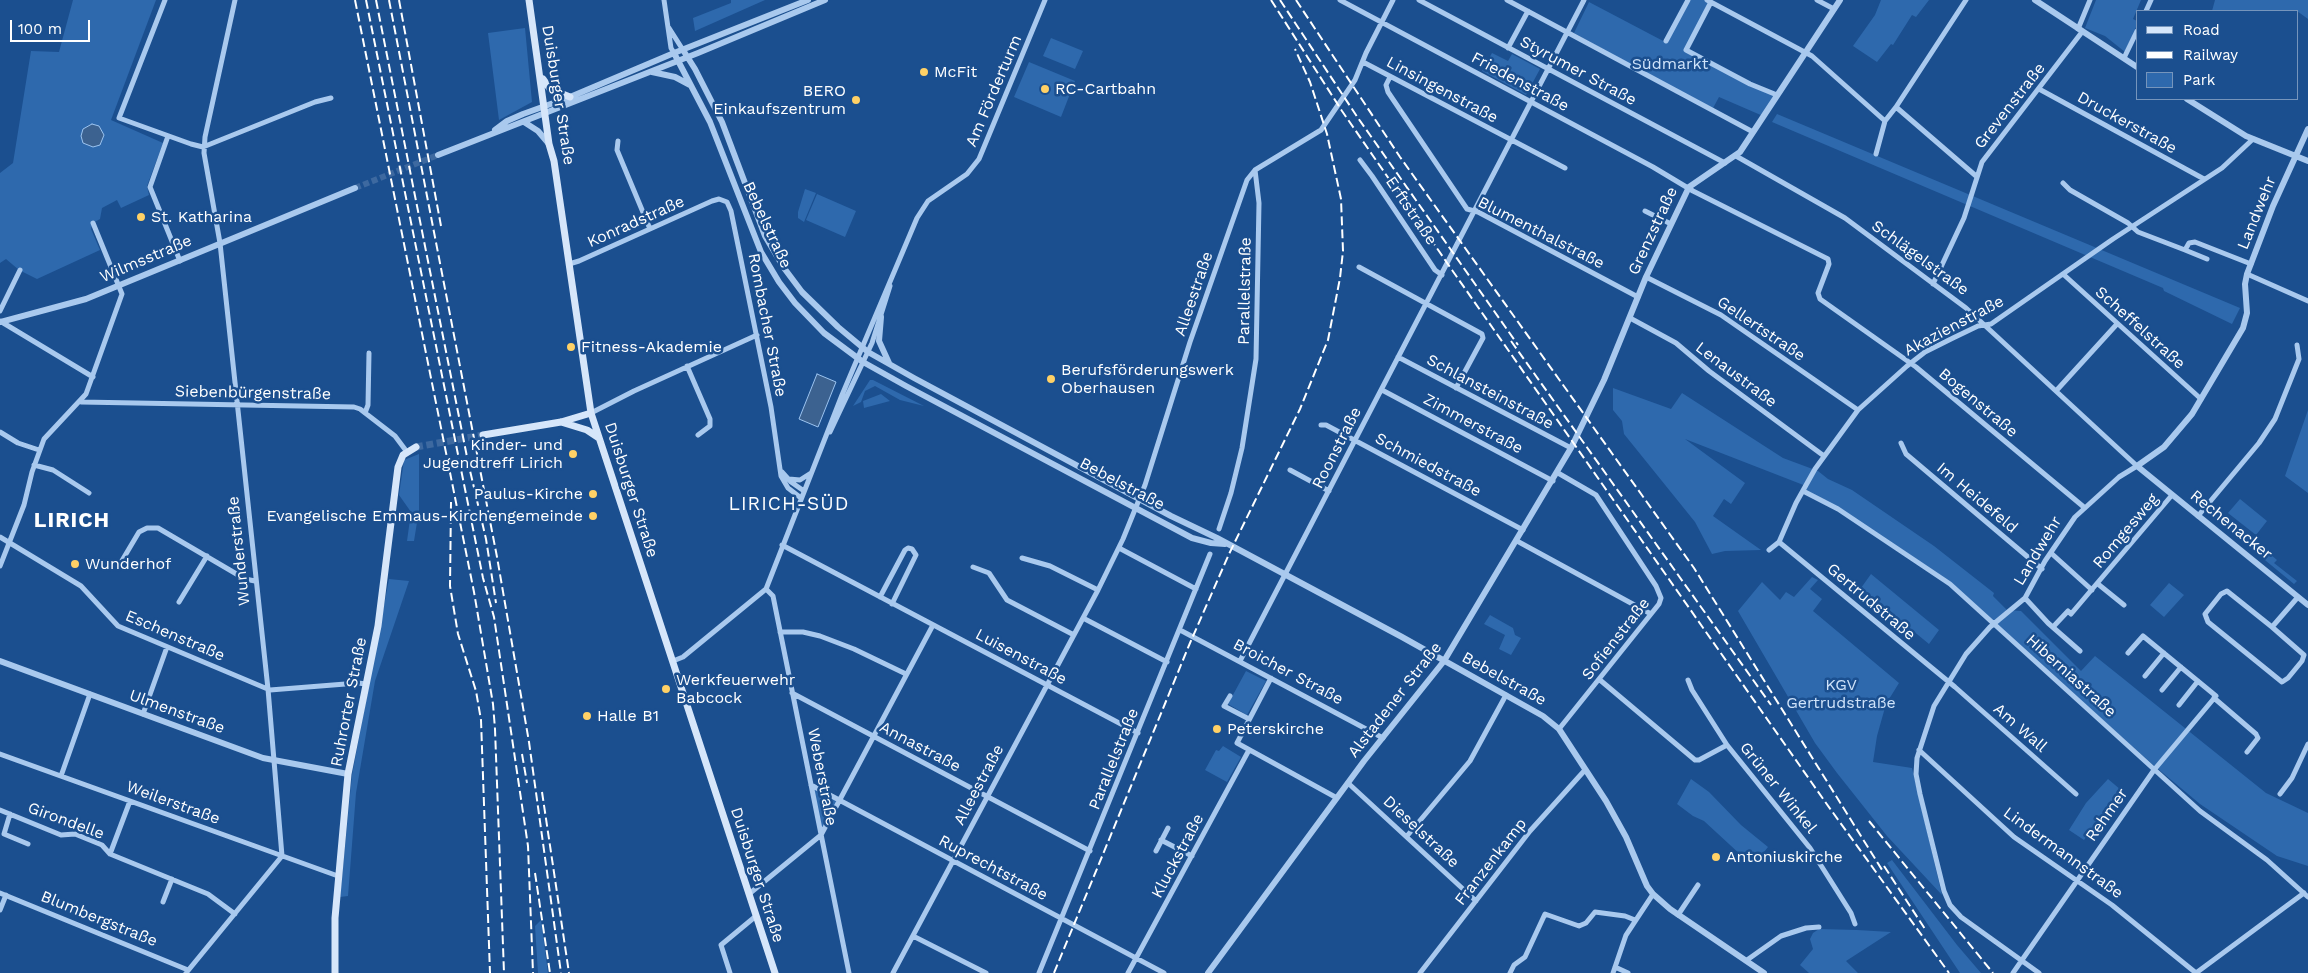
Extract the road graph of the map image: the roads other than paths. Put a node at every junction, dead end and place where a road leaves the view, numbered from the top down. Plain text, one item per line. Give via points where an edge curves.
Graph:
1 (165, 0) edge
2 (235, 0) edge
3 (530, 0) edge
4 (664, 0) edge
5 (808, 0) edge
6 (825, 0) edge
7 (1046, 0) edge
8 (1340, 0) edge
9 (1393, 0) edge
10 (1419, 0) edge
11 (1506, 0) edge
12 (1584, 0) edge
13 (1688, 0) edge
14 (1817, 0) edge
15 (1840, 0) edge
16 (1966, 0) edge
17 (2035, 0) edge
18 (2090, 0) edge
19 (1709, 1) edge
20 (1834, 9) junction
21 (1528, 11) junction
22 (1381, 22) junction
23 (669, 27) junction
24 (2080, 30) junction
25 (2136, 32) edge
26 (1567, 33) junction
27 (1666, 41) dead end
28 (1508, 48) junction
29 (683, 50) junction
30 (1805, 52) junction
31 (674, 53) junction
32 (688, 57) junction
33 (2124, 58) junction
34 (677, 60) junction
35 (1363, 62) junction
36 (2136, 65) edge
37 (1548, 69) junction
38 (652, 72) junction
39 (541, 76) junction
40 (1390, 77) junction
41 (691, 86) junction
42 (2039, 89) junction
43 (1777, 95) junction
44 (570, 97) junction
45 (331, 98) dead end
46 (2189, 100) edge
47 (1531, 102) junction
48 (1896, 107) junction
49 (546, 110) junction
50 (1885, 121) junction
51 (524, 122) junction
52 (2308, 128) edge
53 (1753, 132) junction
54 (490, 134) junction
55 (168, 136) junction
56 (2253, 139) junction
57 (1511, 140) junction
58 (618, 141) dead end
59 (549, 144) junction
60 (203, 147) junction
61 (1876, 154) dead end
62 (438, 155) tunnel mouth
63 (1736, 156) junction
64 (2296, 156) junction
65 (725, 159) junction
66 (1360, 160) dead end
67 (2308, 161) edge
68 (1725, 163) junction
69 (738, 165) junction
70 (1565, 168) dead end
71 (1256, 170) junction
72 (1976, 176) junction
73 (2204, 180) junction
74 (2063, 182) dead end
75 (1689, 186) junction
76 (355, 188) tunnel mouth
77 (712, 201) joint
78 (1473, 211) junction
79 (1645, 211) dead end
80 (93, 223) dead end
81 (1671, 224) junction
82 (2132, 226) junction
83 (650, 229) junction
84 (220, 243) junction
85 (2185, 250) junction
86 (2207, 259) dead end
87 (180, 261) junction
88 (569, 264) junction
89 (2251, 264) junction
90 (1359, 267) dead end
91 (20, 270) dead end
92 (2063, 274) junction
93 (2247, 274) junction
94 (1442, 275) junction
95 (1646, 277) junction
96 (890, 281) junction
97 (1933, 284) junction
98 (119, 285) junction
99 (1638, 297) junction
100 (2308, 301) edge
101 (1427, 304) junction
102 (0, 311) edge
103 (881, 317) junction
104 (1630, 318) junction
105 (0, 321) edge
106 (2117, 324) junction
107 (1986, 325) junction
108 (757, 336) junction
109 (2297, 345) dead end
110 (865, 349) junction
111 (369, 353) dead end
112 (857, 357) junction
113 (1398, 357) junction
114 (863, 362) junction
115 (890, 364) junction
116 (1912, 364) junction
117 (687, 366) junction
118 (93, 377) junction
119 (1456, 388) junction
120 (1382, 390) junction
121 (2056, 391) junction
122 (2201, 399) junction
123 (81, 402) junction
124 (236, 405) junction
125 (1858, 410) junction
126 (365, 413) junction
127 (591, 413) junction
128 (561, 422) junction
129 (1320, 425) dead end
130 (1581, 428) joint
131 (1013, 431) junction
132 (0, 432) edge
133 (484, 435) tunnel mouth
134 (698, 435) dead end
135 (600, 438) junction
136 (1008, 440) junction
137 (1355, 440) junction
138 (824, 441) junction
139 (1900, 443) dead end
140 (416, 447) tunnel mouth
141 (1571, 448) junction
142 (39, 450) junction
143 (407, 452) junction
144 (1824, 456) junction
145 (34, 465) junction
146 (2137, 466) junction
147 (780, 470) junction
148 (1290, 470) dead end
149 (812, 473) junction
150 (1558, 473) junction
151 (788, 478) junction
152 (1553, 481) junction
153 (804, 491) junction
154 (1329, 491) junction
155 (1803, 492) junction
156 (89, 493) dead end
157 (2172, 495) junction
158 (801, 498) junction
159 (1140, 498) junction
160 (1136, 508) junction
161 (2085, 508) junction
162 (2198, 516) junction
163 (1219, 529) dead end
164 (1523, 530) junction
165 (0, 537) edge
166 (1516, 541) junction
167 (10, 542) junction
168 (1779, 542) junction
169 (1225, 544) junction
170 (782, 545) junction
171 (1118, 548) junction
172 (1769, 550) dead end
173 (2051, 553) junction
174 (1210, 554) dead end
175 (207, 556) junction
176 (1022, 558) dead end
177 (120, 564) dead end
178 (0, 566) edge
179 (973, 567) dead end
180 (2042, 569) junction
181 (1284, 576) junction
182 (255, 581) junction
183 (2098, 584) junction
184 (766, 589) junction
185 (1196, 589) junction
186 (1098, 590) junction
187 (2092, 590) junction
188 (880, 597) junction
189 (2298, 597) junction
190 (2025, 598) junction
191 (179, 602) dead end
192 (892, 604) junction
193 (2124, 605) dead end
194 (2308, 605) edge
195 (1651, 614) junction
196 (1083, 618) junction
197 (1994, 624) junction
198 (933, 625) junction
199 (2053, 627) junction
200 (2272, 627) junction
201 (1180, 630) junction
202 (780, 632) junction
203 (1074, 635) junction
204 (167, 647) junction
205 (2080, 651) dead end
206 (2128, 653) dead end
207 (2164, 653) junction
208 (673, 660) junction
209 (0, 661) edge
210 (1240, 661) junction
211 (1166, 662) junction
212 (1444, 662) junction
213 (2181, 667) junction
214 (906, 674) junction
215 (2145, 676) dead end
216 (1271, 678) junction
217 (1600, 680) junction
218 (1688, 680) dead end
219 (2198, 681) junction
220 (1947, 682) junction
221 (366, 684) junction
222 (1047, 685) junction
223 (268, 689) junction
224 (2162, 690) dead end
225 (792, 692) junction
226 (90, 694) junction
227 (1506, 695) junction
228 (1230, 696) dead end
229 (2214, 698) junction
230 (2179, 705) dead end
231 (143, 714) junction
232 (1249, 719) junction
233 (1559, 729) junction
234 (1138, 733) junction
235 (873, 736) junction
236 (1383, 738) junction
237 (2308, 744) edge
238 (1728, 745) junction
239 (1249, 750) junction
240 (1919, 750) junction
241 (2247, 752) dead end
242 (0, 754) edge
243 (274, 761) junction
244 (1585, 770) junction
245 (2154, 770) junction
246 (348, 774) junction
247 (62, 776) junction
248 (1348, 783) junction
249 (811, 785) junction
250 (2076, 794) dead end
251 (2280, 794) dead end
252 (987, 796) junction
253 (1336, 798) junction
254 (839, 800) junction
255 (130, 801) junction
256 (0, 810) edge
257 (10, 814) junction
258 (1168, 828) dead end
259 (821, 835) junction
260 (1406, 836) junction
261 (1161, 840) junction
262 (28, 844) dead end
263 (1090, 851) junction
264 (1156, 851) dead end
265 (110, 854) junction
266 (282, 856) junction
267 (1192, 856) junction
268 (953, 861) junction
269 (338, 876) junction
270 (172, 879) junction
271 (2076, 879) junction
272 (1698, 885) dead end
273 (3, 894) edge
274 (749, 894) junction
275 (1653, 894) junction
276 (2306, 895) edge
277 (1476, 901) junction
278 (163, 902) dead end
279 (0, 910) edge
280 (235, 914) junction
281 (1678, 915) junction
282 (756, 916) junction
283 (1061, 919) junction
284 (1635, 920) junction
285 (1855, 924) dead end
286 (1819, 927) dead end
287 (913, 936) junction
288 (1136, 959) junction
289 (1747, 960) junction
290 (2022, 960) junction
291 (1614, 970) edge
292 (187, 972) edge
293 (335, 973) edge
294 (730, 973) edge
295 (775, 973) edge
296 (849, 973) edge
297 (893, 973) edge
298 (986, 973) edge
299 (1039, 973) edge
300 (1128, 973) edge
301 (1164, 973) edge
302 (1208, 973) edge
303 (1420, 973) edge
304 (1510, 973) edge
305 (1628, 973) edge
306 (1764, 973) edge
307 (2013, 973) edge
308 (2039, 973) edge
309 (2196, 973) edge

1 - 55 street via 119,118
2 - 60 street
3 - 39 main road, Duisburger Straße
4 - 23 street
5 - 29 street
6 - 32 street
7 - 96 street, Am Förderturm via 985,148 969,171 921,210
8 - 22 street, Friedenstraße
9 - 22 street, Alleestraße
10 - 28 street, Styrumer Straße
11 - 21 street
12 - 26 street, Roonstraße
13 - 27 street
14 - 20 street
15 - 20 street, Grenzstraße
16 - 48 street
17 - 24 street
18 - 24 street, Grevenstraße
19 - 30 street
19 - 43 street via 1686,50
20 - 30 street, Grenzstraße
21 - 26 street
21 - 28 street
22 - 35 street, Alleestraße
22 - 47 street, Friedenstraße
23 - 29 street
23 - 31 street
24 - 33 street
24 - 42 street, Grevenstraße
25 - 33 street
26 - 37 street, Roonstraße
26 - 53 street
28 - 37 street, Styrumer Straße
29 - 31 street
29 - 32 street, Bebelstraße
30 - 43 street, Grenzstraße
30 - 50 street
31 - 34 street, Bebelstraße
31 - 44 street
32 - 34 street
32 - 69 street, Bebelstraße via 722,122
33 - 36 street
34 - 38 street
34 - 41 street, Bebelstraße
35 - 40 street, Linsingenstraße
35 - 71 street, Alleestraße via 1358,76 1318,133
37 - 47 street, Roonstraße
37 - 68 street, Styrumer Straße
38 - 41 street via 672,76
38 - 49 street
39 - 44 main road via 550,89
39 - 49 main road, Duisburger Straße
40 - 57 street, Linsingenstraße
40 - 78 street, Blumenthalstraße via 1386,85 1388,92 1467,209
41 - 65 street, Bebelstraße
42 - 72 street, Grevenstraße via 1991,149
42 - 73 street, Druckerstraße
43 - 53 street, Grenzstraße
44 - 49 street
45 - 60 street
46 - 56 street
47 - 57 street, Roonstraße
47 - 75 street, Friedenstraße
48 - 50 street
48 - 72 street
49 - 51 street
49 - 54 street via 510,120
49 - 59 main road, Duisburger Straße
50 - 61 street
51 - 54 street
51 - 59 street
52 - 64 street, Landwehr
53 - 63 street, Grenzstraße
54 - 62 street
55 - 60 street
55 - 87 street via 150,187
56 - 64 street
56 - 73 street, Akazienstraße via 2232,160
57 - 70 street, Linsingenstraße
57 - 78 street, Roonstraße
58 - 83 street via 617,150
59 - 88 main road, Duisburger Straße
60 - 84 street, Wunderstraße
63 - 68 street, Grenzstraße
63 - 97 street, Schlägelstraße via 1845,218
64 - 67 street
64 - 89 street, Landwehr
65 - 69 street
65 - 112 street, Bebelstraße via 751,231 779,282 811,320
66 - 94 street, Erftstraße via 1435,270
68 - 75 street, Grenzstraße
69 - 110 street, Bebelstraße via 760,226 790,276 824,315
71 - 159 street, Alleestraße via 1245,184
71 - 163 street, Parallelstraße via 1259,203 1256,359 1242,448
72 - 97 street, Grevenstraße via 1964,218
73 - 82 street, Akazienstraße
74 - 82 street via 2070,190
75 - 81 street, Grenzstraße
75 - 116 street, Bogenstraße via 1693,191 1828,259 1818,295 1820,300
76 - 84 street, Wilmsstraße
77 - 83 street, Konradstraße
77 - 108 street, Rombacher Straße via 725,200 730,207
78 - 94 street, Roonstraße
78 - 99 street, Blumenthalstraße
79 - 81 street
80 - 98 street
81 - 95 street, Grenzstraße
82 - 85 street via 2138,232
82 - 92 street, Akazienstraße
83 - 88 street, Konradstraße
84 - 87 street, Wilmsstraße
84 - 124 street, Wunderstraße
85 - 86 street
85 - 89 street via 2189,243 2195,242
87 - 98 street, Wilmsstraße
88 - 127 main road, Duisburger Straße
89 - 93 street, Landwehr
90 - 101 street
91 - 102 street
92 - 106 street, Scheffelstraße
92 - 107 street, Akazienstraße
93 - 100 street
93 - 122 street, Landwehr via 2247,313 2243,328
94 - 101 street, Roonstraße
95 - 99 street, Grenzstraße
95 - 125 street, Gellertstraße via 1721,315
96 - 103 street, Am Förderturm
96 - 110 street, Am Förderturm
97 - 107 street, Schlägelstraße
98 - 105 street, Wilmsstraße via 79,301
98 - 118 street via 122,294
99 - 104 street, Grenzstraße
101 - 113 street, Roonstraße
101 - 119 street via 1482,335
103 - 110 street, Am Förderturm
103 - 115 street via 878,341
104 - 130 street, Grenzstraße
104 - 144 street, Lenaustraße via 1676,344
105 - 118 street
106 - 121 street
106 - 122 street, Scheffelstraße
107 - 116 street, Akazienstraße via 1925,352
107 - 121 street, Schlägelstraße
108 - 117 street
108 - 147 street, Rombacher Straße
109 - 162 street via 2299,359 2275,419
110 - 112 street, Am Förderturm
110 - 114 street, Am Förderturm
110 - 115 street, Bebelstraße
111 - 126 street
112 - 114 street, Bebelstraße
112 - 138 street, Am Förderturm
113 - 119 street, Schlansteinstraße
113 - 120 street, Roonstraße
114 - 136 street, Bebelstraße
114 - 138 street, Am Förderturm
115 - 131 street, Bebelstraße
116 - 125 street, Akazienstraße
116 - 161 street, Bogenstraße
117 - 127 street
117 - 134 street via 710,419 710,426
118 - 123 street
119 - 141 street, Schlansteinstraße
120 - 137 street, Roonstraße
120 - 152 street, Zimmerstraße
121 - 146 street, Schlägelstraße
122 - 146 street, Landwehr via 2164,447
123 - 124 street, Siebenbürgenstraße
123 - 142 street via 48,433
124 - 126 street, Siebenbürgenstraße via 354,407
124 - 182 street, Wunderstraße
125 - 144 street, Akazienstraße
126 - 143 street, Siebenbürgenstraße via 395,436
127 - 128 main road
127 - 135 main road, Duisburger Straße
128 - 133 main road
128 - 135 main road via 580,427
129 - 137 street, Schmiedstraße
130 - 141 street, Alstadener Straße
131 - 136 street
131 - 159 street, Bebelstraße
132 - 142 street
135 - 208 main road, Duisburger Straße
136 - 160 street, Bebelstraße
137 - 154 street, Roonstraße
137 - 164 street, Schmiedstraße
138 - 149 street, Am Förderturm
139 - 180 street, Im Heidefeld via 1906,454
140 - 143 main road
141 - 150 street, Alstadener Straße
142 - 145 street
143 - 221 main road, Ruhrorter Straße via 397,473 382,604
144 - 155 street, Akazienstraße
145 - 156 street via 52,470
145 - 167 street
146 - 157 street, Rechenacker
146 - 161 street, Landwehr via 2118,477
147 - 151 street
147 - 158 street, Rombacher Straße via 785,484
148 - 154 street
149 - 151 street via 800,480
149 - 153 street, Am Förderturm
150 - 152 street, Alstadener Straße
150 - 195 street, Sofienstraße via 1596,495 1656,586 1661,599
151 - 153 street
152 - 164 street, Alstadener Straße
153 - 158 street, Am Förderturm
154 - 181 street, Roonstraße
155 - 168 street, Akazienstraße
155 - 197 street, Hiberniastraße via 1838,509 1927,568 1960,592
157 - 162 street, Rechenacker
157 - 183 street, Romgesweg
158 - 170 street, Am Förderturm
159 - 160 street, Alleestraße
159 - 169 street, Bebelstraße
160 - 169 street, Bebelstraße via 1192,538
160 - 171 street, Alleestraße
161 - 173 street, Landwehr via 2071,522
162 - 189 street, Rechenacker
164 - 166 street, Alstadener Straße
165 - 167 street, Eschenstraße
166 - 195 street
166 - 212 street, Alstadener Straße
167 - 178 street
167 - 204 street, Eschenstraße via 81,586 118,626
168 - 172 street, Akazienstraße
168 - 220 street, Gertrudstraße
169 - 181 street, Bebelstraße
170 - 184 street, Am Förderturm
170 - 188 street, Luisenstraße
171 - 185 street
171 - 186 street, Alleestraße
173 - 180 street, Landwehr
173 - 187 street, Romgesweg
174 - 185 street, Parallelstraße
175 - 177 street via 158,528 147,528 139,532
175 - 182 street via 245,579
175 - 191 street
176 - 186 street via 1050,566
179 - 203 street via 989,573 1007,600
180 - 190 street, Landwehr
181 - 210 street, Roonstraße
181 - 212 street, Bebelstraße
182 - 223 street, Wunderstraße
183 - 187 street, Romgesweg
183 - 193 street, Romgesweg
184 - 202 street, Weberstraße via 773,596
184 - 208 street via 683,657
185 - 201 street, Parallelstraße
186 - 196 street, Alleestraße
187 - 199 street, Romgesweg via 2072,614 2068,611
188 - 192 street, Luisenstraße
188 - 192 street via 905,550 912,549 916,554
189 - 194 street, Rechenacker
189 - 200 street
190 - 197 street, Landwehr
190 - 199 street
192 - 198 street, Luisenstraße
195 - 217 street, Sofienstraße
196 - 203 street, Alleestraße
196 - 211 street
197 - 220 street, Landwehr via 1972,646
197 - 245 street, Hiberniastraße
198 - 214 street
198 - 222 street, Luisenstraße
199 - 205 street
200 - 200 street via 2227,591 2205,614 2208,622 2282,682 2304,655
201 - 210 street, Broicher Straße
201 - 211 street, Parallelstraße
202 - 214 street via 820,636
202 - 225 street, Weberstraße
203 - 222 street, Alleestraße
204 - 223 street, Eschenstraße
204 - 231 street
206 - 207 street via 2143,636
207 - 213 street
207 - 215 street
208 - 274 main road, Duisburger Straße
209 - 226 street, Ulmenstraße
210 - 216 street, Broicher Straße
211 - 234 street, Parallelstraße
212 - 227 street, Bebelstraße
212 - 236 street, Alstadener Straße
213 - 219 street
213 - 224 street
214 - 235 street
216 - 232 street
216 - 236 street, Broicher Straße
217 - 233 street, Sofienstraße
217 - 238 street, Grüner Winkel via 1695,760
218 - 238 street, Grüner Winkel
219 - 229 street via 2216,696
219 - 230 street
220 - 240 street, Landwehr via 1931,712
220 - 250 street, Am Wall
221 - 223 street, Eschenstraße
221 - 246 main road, Ruhrorter Straße
222 - 234 street, Luisenstraße
222 - 252 street, Alleestraße
223 - 243 street, Wunderstraße
225 - 235 street, Annastraße
225 - 249 street, Weberstraße
226 - 231 street, Ulmenstraße
226 - 247 street
227 - 233 street, Bebelstraße via 1535,710
227 - 260 street via 1470,761
228 - 232 street via 1224,706
229 - 241 street via 2256,734 2258,738
229 - 245 street, Rehmer
231 - 243 street, Ulmenstraße
232 - 239 street via 1238,743
233 - 244 street, Bebelstraße
234 - 263 street, Parallelstraße
235 - 252 street, Annastraße
235 - 254 street
236 - 248 street, Alstadener Straße
237 - 251 street via 2292,778
238 - 285 street, Grüner Winkel via 1802,837 1836,888
239 - 253 street
239 - 267 street, Kluckstraße
240 - 271 street, Lindermannstraße via 2014,837
240 - 290 street, Landwehr via 1917,779 1948,901 1961,917
242 - 247 street, Weilerstraße
243 - 246 street, Ulmenstraße
243 - 266 street, Wunderstraße
244 - 275 street, Bebelstraße via 1617,819
244 - 277 street, Franzenkamp via 1530,831
245 - 271 street, Rehmer
245 - 276 street, Hiberniastraße via 2204,815 2267,860
246 - 269 main road, Ruhrorter Straße
247 - 255 street, Weilerstraße
248 - 253 street, Alstadener Straße
248 - 260 street, Dieselstraße
249 - 254 street, Ruprechtstraße
249 - 259 street, Weberstraße
252 - 263 street, Annastraße
252 - 268 street, Alleestraße
253 - 302 street, Alstadener Straße
254 - 259 street
254 - 268 street, Ruprechtstraße
255 - 265 street, Girondelle
255 - 266 street, Weilerstraße
256 - 257 street, Girondelle
257 - 262 street, Girondelle via 4,834
257 - 265 street, Girondelle via 62,835 75,834 102,845
258 - 261 street
259 - 274 street
259 - 296 street, Weberstraße
260 - 277 street, Dieselstraße
261 - 264 street
261 - 267 street
263 - 283 street, Parallelstraße
265 - 270 street, Girondelle
266 - 269 street, Weilerstraße
266 - 280 street
267 - 288 street, Kluckstraße
268 - 283 street, Ruprechtstraße
268 - 287 street, Alleestraße
269 - 293 main road, Ruhrorter Straße
270 - 278 street
270 - 280 street, Girondelle via 215,898
271 - 290 street, Rehmer
271 - 309 street, Lindermannstraße
272 - 281 street
273 - 279 street
273 - 292 street, Blumbergstraße
274 - 282 main road, Duisburger Straße
275 - 281 street, Bebelstraße
275 - 284 street
276 - 309 street
277 - 303 street, Franzenkamp
280 - 292 street
281 - 289 street, Bebelstraße
282 - 294 street via 720,945
282 - 295 main road, Duisburger Straße
283 - 288 street, Ruprechtstraße
283 - 299 street, Parallelstraße
284 - 291 street via 1624,938
284 - 304 street via 1595,912 1579,926 1545,914 1526,957 1514,965
286 - 289 street via 1781,936
287 - 297 street, Alleestraße
287 - 298 street
288 - 300 street, Kluckstraße
288 - 301 street, Ruprechtstraße
289 - 306 street, Bebelstraße
290 - 307 street, Rehmer
290 - 308 street, Landwehr
291 - 305 street

